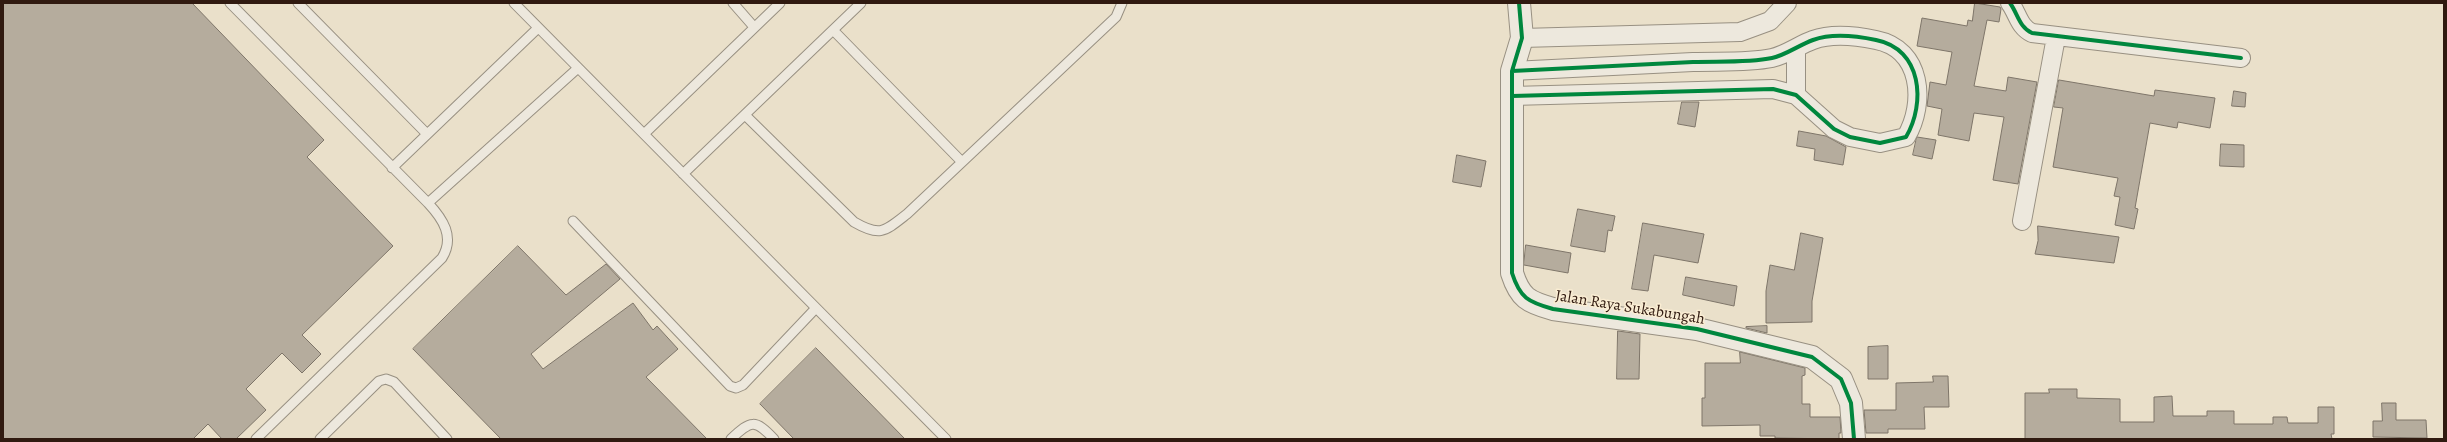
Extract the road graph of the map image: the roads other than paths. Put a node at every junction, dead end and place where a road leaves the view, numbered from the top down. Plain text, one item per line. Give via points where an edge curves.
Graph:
1 (230, 3) edge
2 (298, 3) edge
3 (514, 3) edge
4 (733, 3) edge
5 (780, 3) edge
6 (861, 3) edge
7 (1122, 3) edge
8 (1519, 3) edge
9 (1788, 3) edge
10 (2010, 3) edge
11 (754, 27) junction
12 (538, 28) junction
13 (833, 30) junction
14 (2056, 37) junction
15 (1522, 38) junction
16 (1796, 49) junction
17 (2241, 58) dead end
18 (578, 68) junction
19 (1512, 71) junction
20 (1796, 95) junction
21 (1512, 96) junction
22 (745, 115) junction
23 (427, 134) junction
24 (644, 134) junction
25 (962, 162) junction
26 (392, 168) junction
27 (683, 174) junction
28 (428, 203) junction
29 (573, 221) dead end
30 (2022, 221) dead end
31 (816, 308) junction
32 (256, 439) edge
33 (320, 439) edge
34 (447, 439) edge
35 (731, 439) edge
36 (774, 439) edge
37 (946, 439) edge
38 (1854, 439) edge

1 - 26 lane
2 - 23 lane
3 - 12 lane
4 - 11 lane
5 - 11 lane
6 - 13 lane
7 - 25 lane via 1116,17
8 - 15 street, Jalan Raya Sukabungah
9 - 15 street via 1770,21 1740,32
10 - 14 street via 2025,30
11 - 24 lane
12 - 18 lane
12 - 23 lane
13 - 22 lane
13 - 25 lane
14 - 17 street
14 - 30 street
15 - 19 street, Jalan Raya Sukabungah
16 - 19 street via 1772,58
16 - 20 street
16 - 20 street via 1826,36 1877,40 1896,48 1913,66 1918,98 1912,126 1906,137 1880,143 1850,137 1834,129
18 - 24 lane
18 - 28 lane
19 - 21 street, Jalan Raya Sukabungah
20 - 21 street via 1773,89
21 - 38 street, Jalan Raya Sukabungah via 1512,273 1518,290 1532,303 1553,309 1697,329 1812,357 1832,370 1846,389 1851,403
22 - 25 lane via 854,222 870,231 888,229
22 - 27 lane
23 - 26 lane
24 - 27 lane
26 - 28 lane
27 - 31 lane
28 - 32 lane via 441,217 447,231 449,243 442,258
29 - 31 lane via 730,386 736,388 743,385
31 - 37 lane
33 - 34 lane via 379,381 386,379 394,382
35 - 36 lane via 745,426 755,424 762,426

